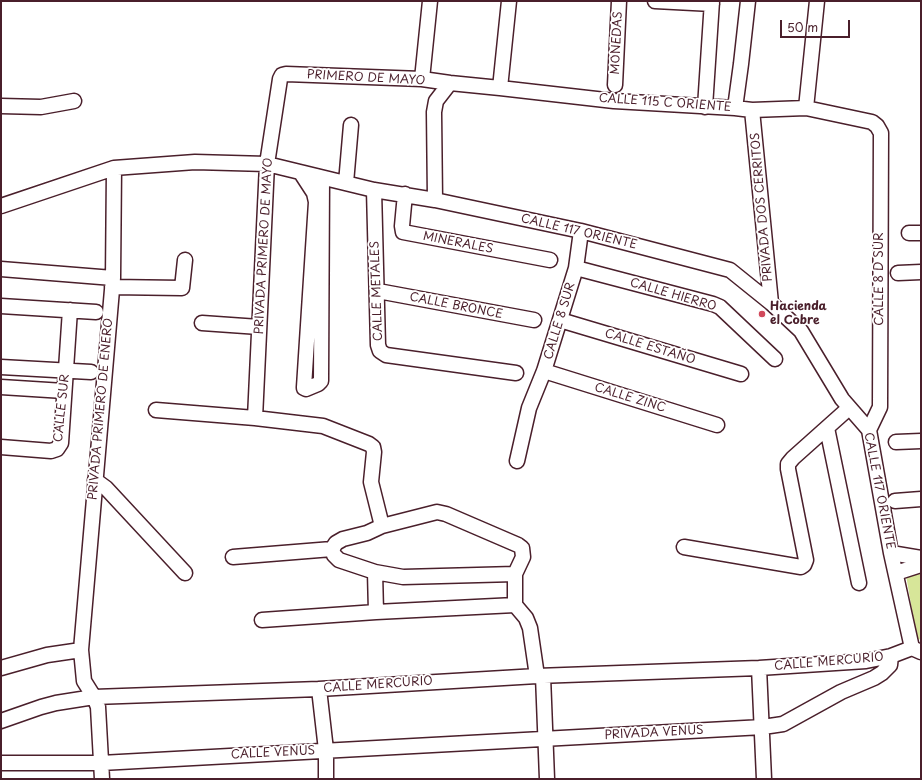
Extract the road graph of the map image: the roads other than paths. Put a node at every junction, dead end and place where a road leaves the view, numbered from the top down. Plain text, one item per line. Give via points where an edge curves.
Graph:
1 (430, 1) edge
2 (509, 1) edge
3 (619, 1) edge
4 (655, 1) edge
5 (748, 1) edge
6 (817, 1) edge
7 (712, 2) edge
8 (282, 75) joint
9 (422, 79) junction
10 (450, 84) junction
11 (614, 85) dead end
12 (500, 88) junction
13 (74, 101) dead end
14 (1, 106) edge
15 (705, 107) junction
16 (735, 108) junction
17 (806, 108) junction
18 (752, 110) junction
19 (351, 125) dead end
20 (876, 126) joint
21 (267, 164) junction
22 (114, 168) junction
23 (301, 172) junction
24 (322, 178) junction
25 (346, 183) junction
26 (374, 190) junction
27 (405, 194) junction
28 (435, 200) junction
29 (1, 206) edge
30 (582, 231) junction
31 (317, 251) junction
32 (185, 260) dead end
33 (550, 260) dead end
34 (576, 268) junction
35 (1, 269) edge
36 (921, 272) edge
37 (898, 273) dead end
38 (112, 282) junction
39 (378, 291) junction
40 (771, 304) junction
41 (1, 306) edge
42 (70, 310) junction
43 (96, 312) dead end
44 (315, 313) dead end
45 (534, 320) dead end
46 (560, 320) junction
47 (202, 323) dead end
48 (260, 327) junction
49 (775, 359) dead end
50 (1, 367) edge
51 (66, 371) junction
52 (91, 372) dead end
53 (544, 372) junction
54 (516, 373) dead end
55 (741, 374) dead end
56 (1, 387) edge
57 (64, 391) junction
58 (849, 408) junction
59 (156, 410) dead end
60 (255, 418) junction
61 (717, 425) dead end
62 (827, 428) junction
63 (869, 430) junction
64 (921, 441) edge
65 (896, 442) dead end
66 (1, 447) edge
67 (517, 461) dead end
68 (95, 480) junction
69 (921, 500) edge
70 (895, 501) dead end
71 (382, 526) junction
72 (684, 547) dead end
73 (332, 549) junction
74 (891, 553) junction
75 (233, 557) dead end
76 (921, 558) edge
77 (921, 565) edge
78 (375, 572) junction
79 (185, 573) dead end
80 (896, 573) junction
81 (515, 574) junction
82 (859, 583) dead end
83 (515, 605) junction
84 (376, 612) junction
85 (262, 620) dead end
86 (81, 650) junction
87 (916, 650) edge
88 (891, 656) junction
89 (1, 668) edge
90 (759, 668) junction
91 (540, 676) junction
92 (319, 689) junction
93 (94, 698) junction
94 (1, 721) edge
95 (763, 733) junction
96 (545, 739) junction
97 (326, 750) junction
98 (1, 763) edge
99 (101, 763) junction
100 (102, 779) edge
101 (326, 779) edge
102 (547, 779) edge
103 (764, 779) edge

1 - 9 street
2 - 12 street
3 - 11 street, MONEDAS
4 - 7 street
5 - 16 street
6 - 17 street
7 - 15 street
8 - 9 street, PRIMERO DE MAYO
8 - 21 street, PRIVADA PRIMERO DE MAYO
9 - 10 street, PRIMERO DE MAYO
10 - 12 street, CALLE 115 C ORIENTE
10 - 28 street via 436,101 435,107
12 - 15 street, CALLE 115 C ORIENTE via 614,101
13 - 14 street via 41,107
15 - 16 street, CALLE 115 C ORIENTE
16 - 18 street, CALLE 115 C ORIENTE
17 - 18 street, CALLE 115 C ORIENTE
17 - 20 street, CALLE 115 C ORIENTE via 872,122
18 - 40 street, PRIVADA DOS CERRITOS
19 - 25 street
20 - 63 street, CALLE 8 D SUR via 880,133 880,407
21 - 22 street, CALLE 117 ORIENTE via 195,162
21 - 23 street, CALLE 117 ORIENTE
21 - 48 street, PRIVADA PRIMERO DE MAYO
22 - 29 street, CALLE 117 ORIENTE
22 - 38 street, PRIVADA PRIMERO DE ENERO
23 - 24 street, CALLE 117 ORIENTE
23 - 31 street via 316,198
24 - 25 street, CALLE 117 ORIENTE
24 - 31 street
25 - 26 street, CALLE 117 ORIENTE
26 - 27 street, CALLE 117 ORIENTE
26 - 39 street, CALLE METALES
27 - 28 street, CALLE 117 ORIENTE
27 - 33 street, MINERALES via 403,232
28 - 30 street, CALLE 117 ORIENTE
30 - 34 street, CALLE 8 SUR
30 - 40 street, CALLE 117 ORIENTE via 724,268 736,274
31 - 44 street
32 - 38 street via 182,288
34 - 46 street, CALLE 8 SUR
34 - 49 street, CALLE HIERRO via 713,304
35 - 38 street
36 - 37 street
38 - 68 street, PRIVADA PRIMERO DE ENERO
39 - 45 street, CALLE BRONCE
39 - 54 street, CALLE METALES via 378,345 380,351 386,355
40 - 58 street, CALLE 117 ORIENTE via 801,331
41 - 42 street
42 - 43 street
42 - 51 street, CALLE SUR
46 - 53 street, CALLE 8 SUR
46 - 55 street, CALLE ESTAÑO
47 - 48 street
48 - 60 street, PRIVADA PRIMERO DE MAYO
50 - 51 street
51 - 52 street
51 - 57 street, CALLE SUR
53 - 61 street, CALLE ZINC
53 - 67 street, CALLE 8 SUR via 529,408
56 - 57 street
57 - 66 street, CALLE SUR via 60,443 57,449 51,451
58 - 62 street
58 - 63 street, CALLE 117 ORIENTE
59 - 60 street
60 - 71 street via 323,426 373,447 371,482
62 - 72 street via 788,464 806,560 804,565 801,567
62 - 82 street
63 - 74 street, CALLE 117 ORIENTE
64 - 65 street
68 - 79 street via 106,488
68 - 86 street, PRIVADA PRIMERO DE ENERO
69 - 70 street
71 - 73 street via 343,539
71 - 81 street via 437,512 446,514 522,548 523,557
73 - 75 street
73 - 78 street via 339,560
74 - 76 street
74 - 80 street, CALLE 117 ORIENTE
77 - 80 street
78 - 81 street via 403,577
78 - 84 street
80 - 87 street, CALLE 117 ORIENTE
81 - 83 street
83 - 84 street
83 - 91 street via 526,618 530,628
84 - 85 street
86 - 89 street via 47,655
86 - 93 street, PRIVADA PRIMERO DE ENERO via 84,681
87 - 88 street, CALLE MERCURIO
88 - 90 street, CALLE MERCURIO
88 - 95 street, PRIVADA VENUS via 890,665 874,678 841,692
90 - 91 street, CALLE MERCURIO
90 - 95 street, CALLE MERCURIO
91 - 92 street, CALLE MERCURIO
91 - 96 street
92 - 93 street, CALLE MERCURIO
92 - 97 street
93 - 94 street, CALLE MERCURIO via 56,703
93 - 99 street, PRIVADA PRIMERO DE ENERO via 98,707
95 - 96 street, PRIVADA VENUS
95 - 103 street, CALLE MERCURIO
96 - 97 street, CALLE VENUS
96 - 102 street
97 - 99 street, CALLE VENUS
97 - 101 street
98 - 99 street, CALLE VENUS
99 - 100 street, PRIVADA PRIMERO DE ENERO

